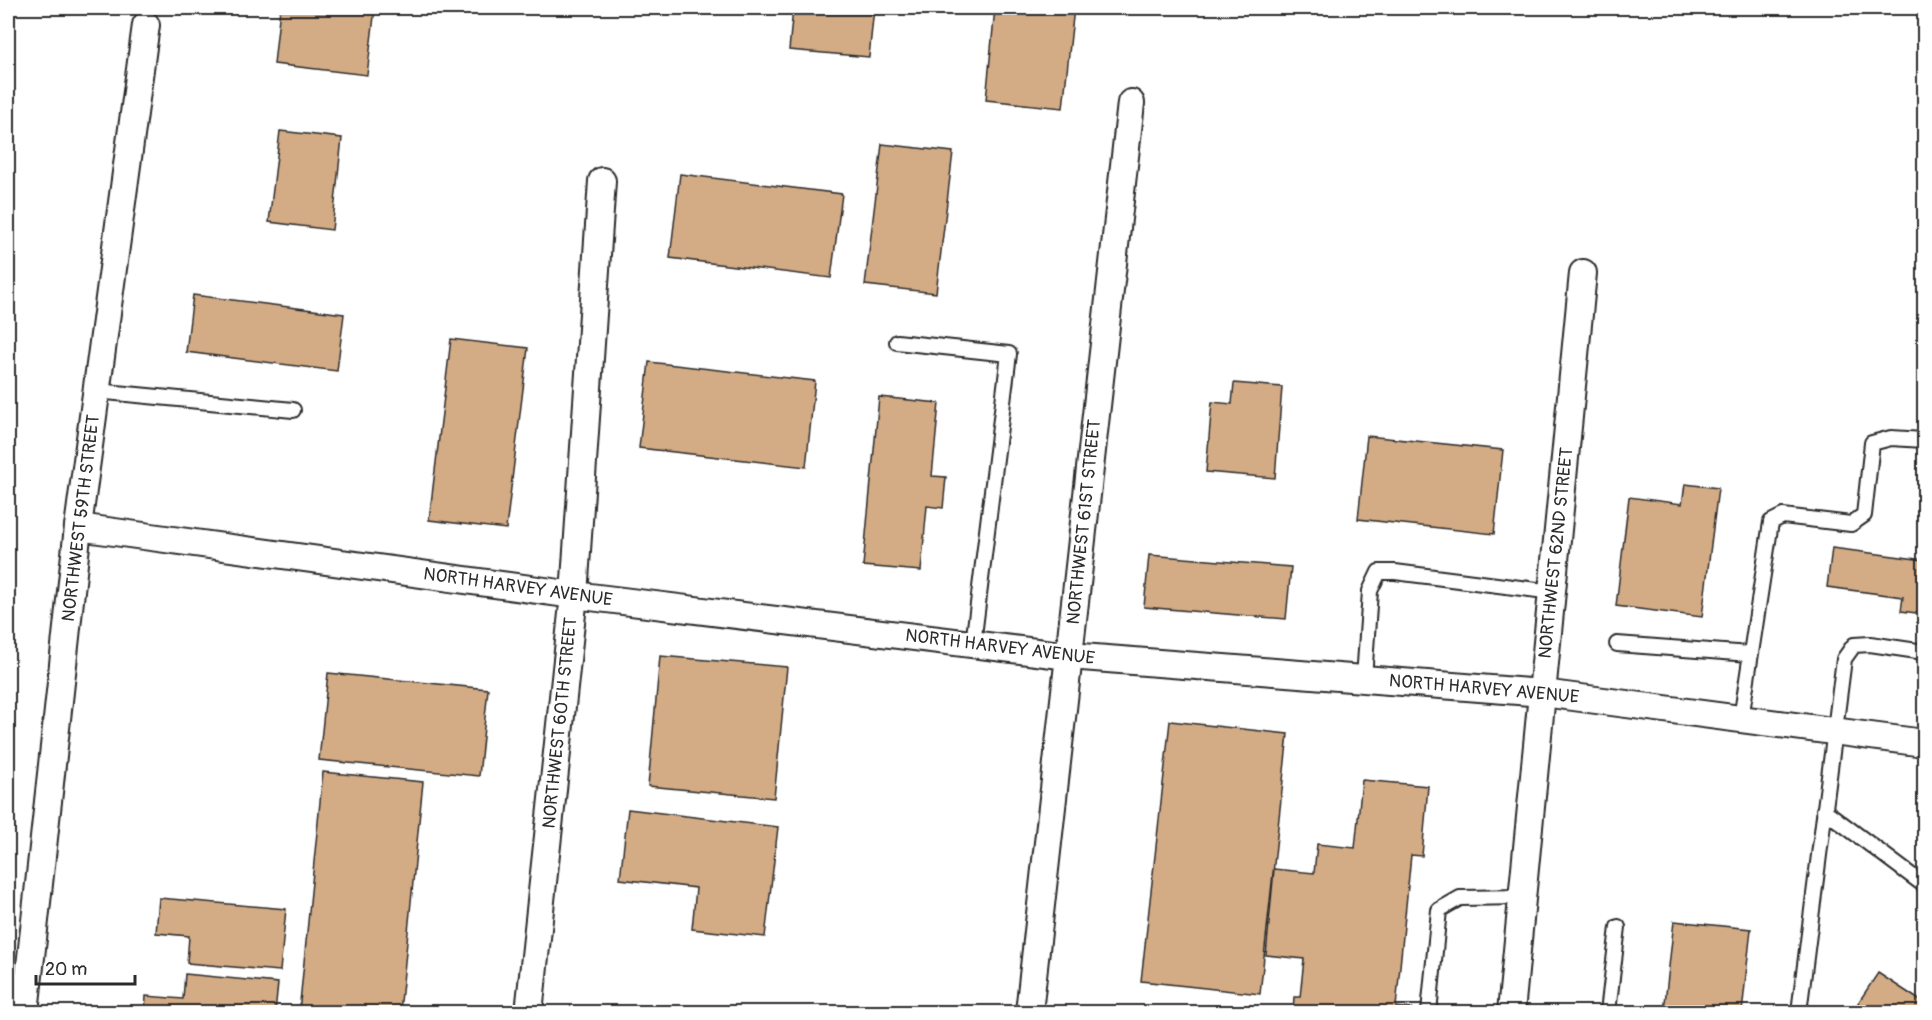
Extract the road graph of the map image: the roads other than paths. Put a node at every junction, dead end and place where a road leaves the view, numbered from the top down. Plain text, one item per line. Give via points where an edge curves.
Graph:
1 (146, 25) dead end
2 (1131, 103) dead end
3 (602, 181) dead end
4 (1583, 273) dead end
5 (897, 342) dead end
6 (96, 391) junction
7 (293, 410) dead end
8 (1924, 440) edge
9 (78, 527) junction
10 (1553, 592) junction
11 (574, 595) junction
12 (973, 644) junction
13 (1617, 644) dead end
14 (1924, 652) edge
15 (1750, 654) junction
16 (1069, 656) junction
17 (1364, 679) junction
18 (1543, 693) junction
19 (1741, 719) junction
20 (1833, 731) junction
21 (1924, 743) edge
22 (1824, 810) junction
23 (1924, 885) edge
24 (1523, 897) junction
25 (1618, 927) dead end
26 (25, 1012) edge
27 (529, 1012) edge
28 (1029, 1012) edge
29 (1429, 1012) edge
30 (1511, 1012) edge
31 (1608, 1012) edge
32 (1799, 1012) edge

1 - 6 street, NORTHWEST 59TH STREET
2 - 16 street, NORTHWEST 61ST STREET
3 - 11 street, NORTHWEST 60TH STREET
4 - 10 street, NORTHWEST 62ND STREET
5 - 12 lane via 1009,354
6 - 7 lane
6 - 9 street, NORTHWEST 59TH STREET
8 - 15 lane via 1891,438 1872,443 1864,515 1851,524 1784,516 1771,522
9 - 11 street, NORTH HARVEY AVENUE
9 - 26 street, NORTHWEST 59TH STREET
10 - 17 lane via 1379,572 1370,591
10 - 18 street, NORTHWEST 62ND STREET
11 - 12 street, NORTH HARVEY AVENUE
11 - 27 street, NORTHWEST 60TH STREET
12 - 16 street, NORTH HARVEY AVENUE
13 - 15 lane
14 - 20 lane via 1854,645 1844,659
15 - 19 lane
16 - 17 street, NORTH HARVEY AVENUE
16 - 28 street, NORTHWEST 61ST STREET
17 - 18 street, NORTH HARVEY AVENUE
18 - 19 street, NORTH HARVEY AVENUE
18 - 24 street, NORTHWEST 62ND STREET
19 - 20 street, NORTH HARVEY AVENUE
20 - 21 street, NORTH HARVEY AVENUE
20 - 22 lane
22 - 23 lane
22 - 32 lane
24 - 29 lane via 1460,898 1439,910
24 - 30 street, NORTHWEST 62ND STREET
25 - 31 lane

